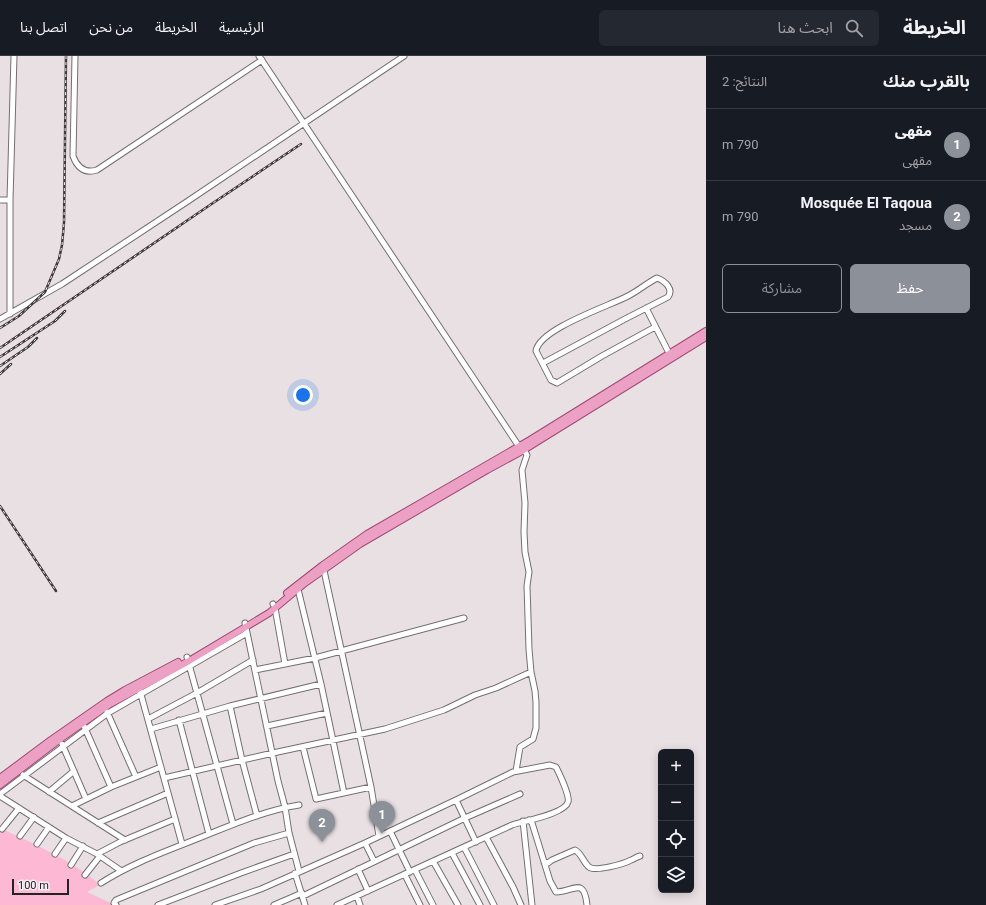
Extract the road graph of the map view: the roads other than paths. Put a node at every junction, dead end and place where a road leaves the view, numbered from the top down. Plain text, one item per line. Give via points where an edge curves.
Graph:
1 (14, 56) edge
2 (75, 56) edge
3 (404, 56) edge
4 (261, 58) edge
5 (304, 123) junction
6 (0, 200) edge
7 (10, 200) junction
8 (646, 308) junction
9 (10, 314) junction
10 (0, 319) edge
11 (655, 327) junction
12 (706, 331) edge
13 (706, 337) edge
14 (669, 353) junction
15 (543, 363) junction
16 (521, 449) junction
17 (323, 567) junction
18 (298, 587) junction
19 (274, 606) junction
20 (464, 618) dead end
21 (246, 628) junction
22 (342, 651) junction
23 (315, 658) junction
24 (253, 660) junction
25 (189, 661) junction
26 (285, 664) junction
27 (255, 670) junction
28 (531, 672) junction
29 (321, 684) junction
30 (140, 691) junction
31 (197, 693) junction
32 (260, 698) junction
33 (230, 706) junction
34 (107, 710) junction
35 (203, 713) junction
36 (327, 713) junction
37 (148, 719) junction
38 (179, 720) junction
39 (84, 726) junction
40 (267, 726) junction
41 (151, 729) junction
42 (359, 735) junction
43 (60, 739) junction
44 (333, 740) junction
45 (63, 746) junction
46 (303, 746) junction
47 (273, 753) junction
48 (242, 760) junction
49 (217, 766) junction
50 (161, 767) junction
51 (74, 770) junction
52 (18, 771) junction
53 (516, 771) junction
54 (192, 772) junction
55 (24, 776) junction
56 (136, 777) junction
57 (0, 778) edge
58 (164, 778) junction
59 (0, 785) edge
60 (111, 787) junction
61 (371, 787) junction
62 (49, 792) junction
63 (168, 793) junction
64 (344, 793) junction
65 (520, 794) dead end
66 (0, 795) edge
67 (86, 799) junction
68 (456, 800) junction
69 (299, 805) dead end
70 (72, 806) junction
71 (285, 807) junction
72 (20, 808) junction
73 (257, 816) junction
74 (34, 817) junction
75 (465, 818) junction
76 (175, 819) junction
77 (526, 820) junction
78 (98, 823) junction
79 (233, 824) junction
80 (49, 827) junction
81 (2, 829) dead end
82 (390, 831) junction
83 (209, 834) junction
84 (289, 834) junction
85 (20, 836) dead end
86 (379, 836) junction
87 (486, 837) junction
88 (66, 838) junction
89 (125, 840) junction
90 (476, 842) junction
91 (365, 843) junction
92 (37, 844) dead end
93 (182, 844) junction
94 (83, 846) junction
95 (464, 848) junction
96 (399, 850) junction
97 (452, 853) junction
98 (55, 854) dead end
99 (294, 854) junction
100 (98, 855) junction
101 (640, 856) dead end
102 (374, 861) junction
103 (433, 861) junction
104 (544, 862) junction
105 (71, 865) dead end
106 (358, 869) junction
107 (120, 870) junction
108 (297, 872) junction
109 (410, 872) junction
110 (85, 875) dead end
111 (101, 882) dead end
112 (368, 891) junction
113 (302, 894) junction
114 (357, 896) junction
115 (341, 904) edge
116 (116, 905) edge
117 (158, 905) edge
118 (217, 905) edge
119 (274, 905) edge
120 (305, 905) edge
121 (360, 905) edge
122 (420, 905) edge
123 (433, 905) edge
124 (458, 905) edge
125 (480, 905) edge
126 (494, 905) edge
127 (521, 905) edge
128 (532, 905) edge
129 (587, 905) edge

1 - 7 street
2 - 4 street via 73,156 79,167 91,172
3 - 5 street
4 - 5 street
5 - 9 street via 62,284
5 - 16 street
6 - 7 street
7 - 9 street
8 - 11 street
8 - 15 street
8 - 15 street via 670,295 668,286 662,280 657,278 629,296 563,325 537,347
9 - 10 street
11 - 14 street
11 - 15 street via 556,383 551,380
12 - 14 main road
13 - 16 main road
14 - 16 main road via 530,440
16 - 17 main road via 367,534
16 - 28 street via 527,455 522,470 525,552 529,572 527,600
17 - 18 main road
17 - 22 street
18 - 19 main road
18 - 23 street
19 - 21 main road
19 - 26 street
20 - 22 street
21 - 24 street
21 - 25 main road
21 - 25 street
22 - 23 street
22 - 42 street
23 - 26 street
23 - 29 street
24 - 27 street
24 - 31 street
25 - 30 main road
25 - 31 street
25 - 57 main road via 107,701
26 - 27 street
27 - 32 street
28 - 42 street via 439,712
28 - 53 street via 535,691 535,733 533,739 520,747
29 - 32 street
29 - 36 street
30 - 34 main road
30 - 37 street
31 - 35 street
31 - 37 street
32 - 33 street
32 - 40 street
33 - 35 street
33 - 48 street
34 - 39 main road
34 - 56 street
35 - 38 street
35 - 49 street
36 - 40 street
36 - 44 street
37 - 41 street
38 - 41 street
38 - 54 street
39 - 43 main road
39 - 45 street
39 - 60 street
40 - 47 street
41 - 50 street
42 - 44 street
42 - 61 street
43 - 45 street
43 - 52 main road
44 - 46 street
44 - 64 street
45 - 51 street
45 - 55 street
46 - 47 street
46 - 64 street via 315,798
47 - 48 street
47 - 71 street
48 - 49 street
48 - 73 street
49 - 54 street
49 - 79 street
50 - 56 street
50 - 58 street
51 - 62 street
51 - 67 street
52 - 55 street
52 - 59 main road
53 - 68 street
53 - 77 street via 554,765 568,797 568,803 564,807 553,813
54 - 58 street
54 - 83 street
55 - 62 street
55 - 66 street
56 - 60 street
58 - 63 street
60 - 67 street
61 - 64 street
61 - 86 street
62 - 70 street
63 - 76 street
63 - 78 street
65 - 75 street
66 - 72 street
67 - 70 street
68 - 75 street
68 - 82 street
69 - 71 street
70 - 78 street
71 - 73 street
71 - 84 street
72 - 74 street
72 - 81 street
73 - 79 street
74 - 80 street
74 - 85 street
75 - 90 street
75 - 96 street
76 - 89 street
76 - 93 street
77 - 87 street
77 - 104 street via 532,823
77 - 128 street
78 - 89 street
79 - 83 street
80 - 88 street
80 - 92 street
82 - 86 street
82 - 96 street
83 - 93 street
84 - 99 street
84 - 116 street via 254,843 168,878 116,900
86 - 91 street
87 - 90 street
87 - 127 street via 514,887
88 - 94 street
88 - 98 street
89 - 100 street
90 - 95 street
91 - 102 street
91 - 108 street
93 - 107 street
94 - 100 street
94 - 105 street
95 - 97 street
95 - 126 street
96 - 102 street
96 - 109 street
97 - 103 street
97 - 125 street
99 - 108 street
99 - 117 street
100 - 107 street
100 - 110 street
101 - 104 street via 600,869 588,867 575,850 548,863
102 - 106 street
103 - 109 street
103 - 124 street
104 - 129 street via 556,892 578,888 585,893
106 - 112 street
106 - 113 street
107 - 111 street
108 - 113 street
108 - 118 street
109 - 112 street
109 - 122 street
109 - 123 street
112 - 114 street
113 - 119 street
113 - 120 street
114 - 115 street
114 - 121 street

